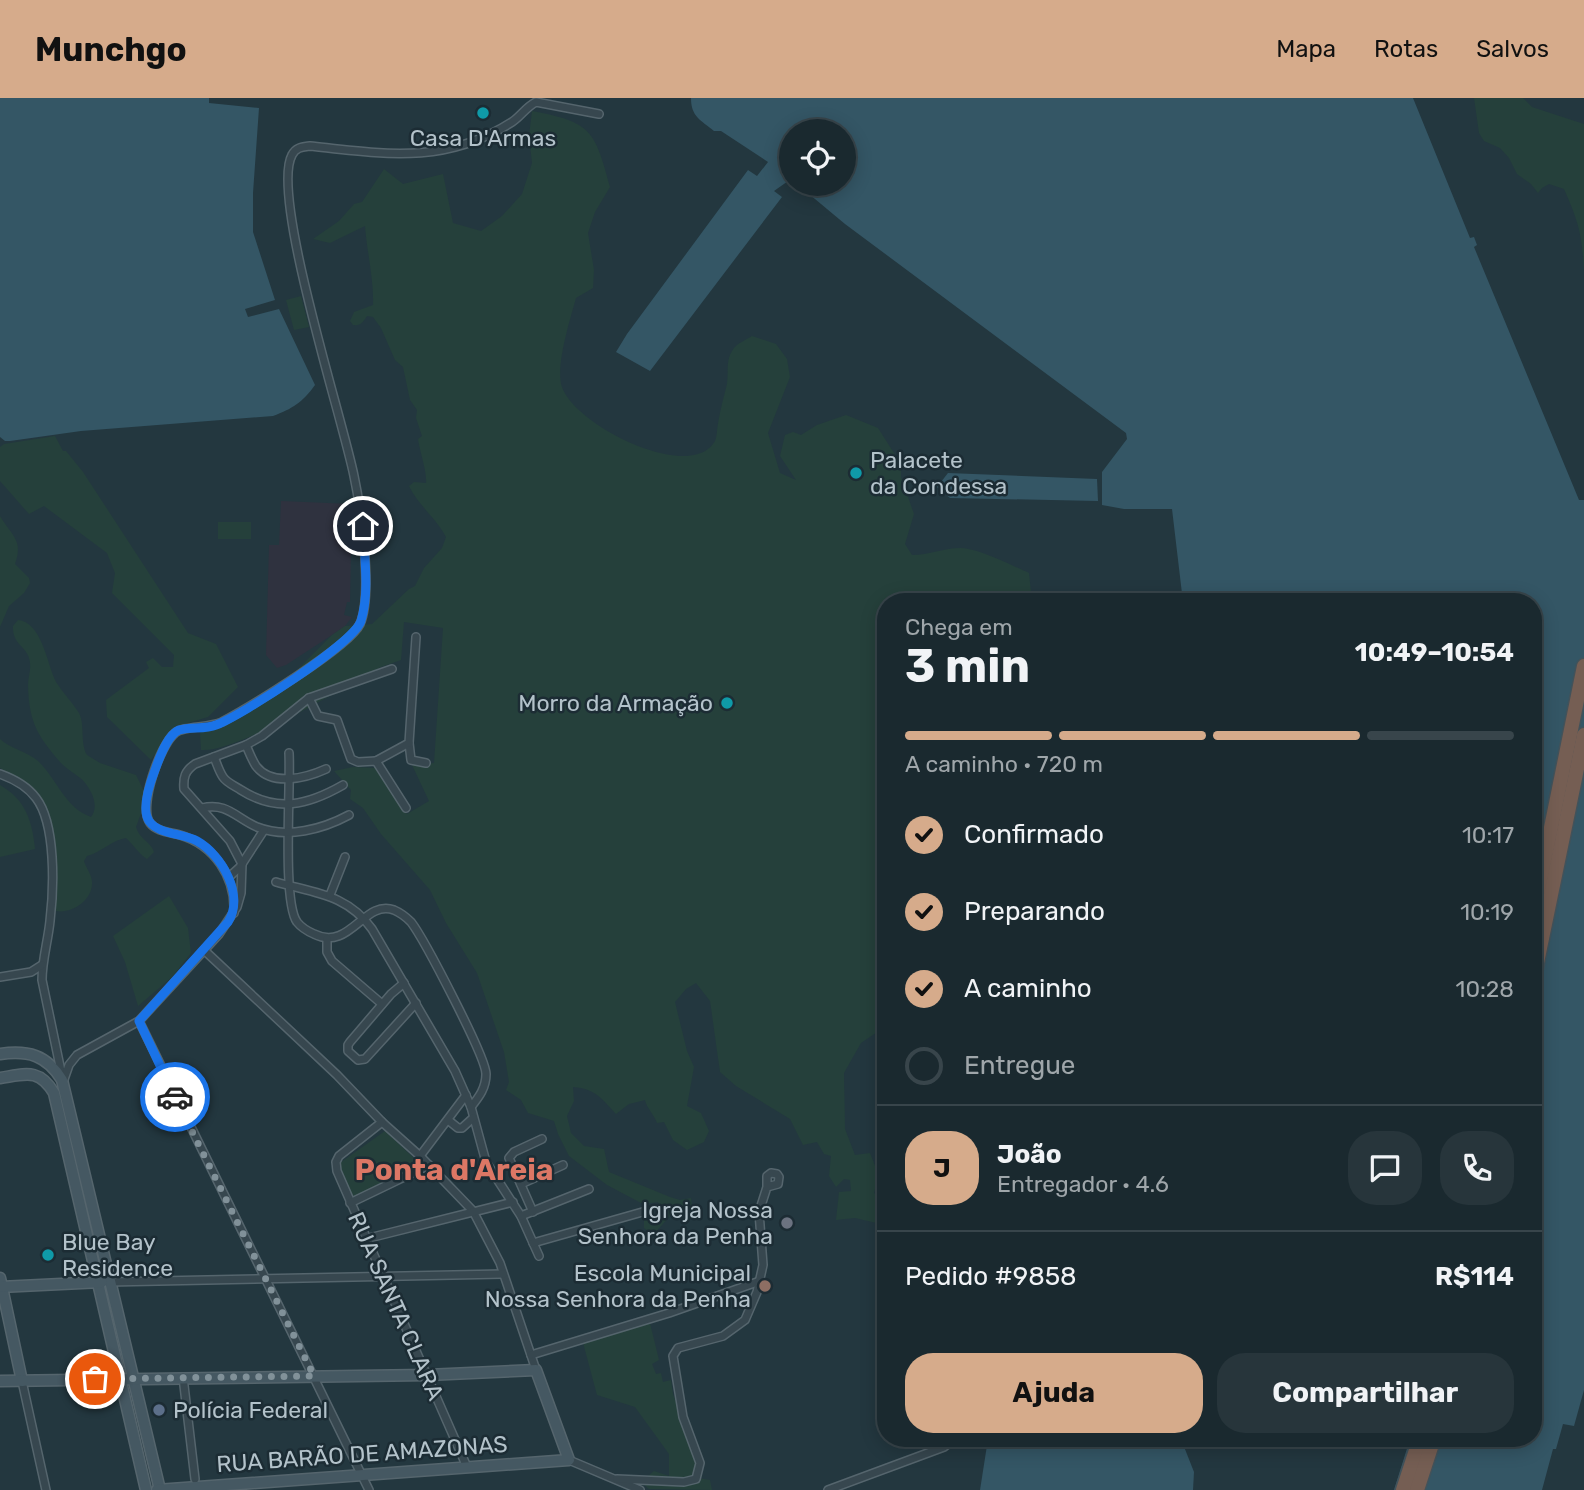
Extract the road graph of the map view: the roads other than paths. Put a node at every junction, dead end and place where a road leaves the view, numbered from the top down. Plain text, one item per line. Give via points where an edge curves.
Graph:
1 (599, 114) dead end
2 (416, 637) dead end
3 (1584, 666) edge
4 (392, 669) dead end
5 (309, 698) junction
6 (1584, 735) edge
7 (409, 743) junction
8 (246, 746) junction
9 (289, 753) dead end
10 (214, 757) junction
11 (376, 761) junction
12 (426, 763) dead end
13 (326, 769) dead end
14 (0, 774) edge
15 (291, 779) junction
16 (343, 785) dead end
17 (289, 806) junction
18 (202, 808) junction
19 (406, 808) dead end
20 (349, 816) dead end
21 (264, 830) junction
22 (290, 832) junction
23 (345, 857) dead end
24 (242, 864) junction
25 (1542, 872) edge
26 (229, 877) junction
27 (276, 882) dead end
28 (289, 886) junction
29 (330, 895) junction
30 (234, 913) junction
31 (365, 918) junction
32 (1542, 938) edge
33 (327, 939) junction
34 (204, 950) junction
35 (42, 965) junction
36 (0, 977) edge
37 (404, 983) junction
38 (416, 1003) junction
39 (382, 1004) junction
40 (139, 1021) junction
41 (0, 1054) edge
42 (0, 1079) edge
43 (63, 1082) junction
44 (466, 1095) junction
45 (471, 1107) junction
46 (473, 1118) junction
47 (448, 1121) junction
48 (382, 1122) junction
49 (542, 1139) dead end
50 (420, 1156) junction
51 (429, 1165) junction
52 (563, 1166) dead end
53 (521, 1184) junction
54 (589, 1189) dead end
55 (766, 1190) dead end
56 (513, 1202) junction
57 (350, 1203) junction
58 (473, 1211) junction
59 (646, 1211) dead end
60 (533, 1212) junction
61 (521, 1216) junction
62 (365, 1239) junction
63 (533, 1242) junction
64 (539, 1256) dead end
65 (503, 1274) junction
66 (383, 1277) junction
67 (265, 1278) junction
68 (760, 1281) junction
69 (103, 1282) junction
70 (1, 1284) edge
71 (531, 1355) junction
72 (536, 1370) junction
73 (427, 1374) junction
74 (314, 1376) junction
75 (183, 1377) junction
76 (119, 1378) junction
77 (132, 1378) junction
78 (0, 1381) edge
79 (22, 1381) junction
80 (944, 1447) edge
81 (1417, 1447) edge
82 (1431, 1447) edge
83 (569, 1460) junction
84 (467, 1467) junction
85 (362, 1475) junction
86 (195, 1479) dead end
87 (617, 1479) junction
88 (46, 1490) edge
89 (146, 1490) edge
90 (159, 1490) edge
91 (369, 1490) edge
92 (640, 1490) edge
93 (828, 1490) edge
94 (1403, 1490) edge
95 (1417, 1490) edge

1 - 26 street via 537,102 513,121 461,146 396,155 310,146 293,154 288,167 289,215 355,477 363,526 365,599 360,623 332,652 213,727 175,732 166,746 151,782 147,817 160,830 205,846
2 - 7 street
3 - 25 highway
4 - 5 street
5 - 8 street
5 - 11 street via 318,716 337,720 351,759
6 - 32 highway
7 - 11 street
7 - 12 street via 411,760
8 - 10 street
8 - 15 street via 257,768 272,777
9 - 15 street
10 - 17 street via 224,779 246,793
10 - 18 street via 194,764 185,774 184,789
11 - 19 street
13 - 15 street
14 - 35 street via 35,796 47,824 51,909
15 - 17 street
16 - 17 street via 325,796
17 - 22 street
18 - 21 street via 218,806
18 - 24 street via 230,841
20 - 22 street via 325,827
21 - 22 street
21 - 24 street
22 - 28 street
23 - 29 street
24 - 26 street
24 - 30 street via 241,892
26 - 30 street
27 - 28 street
28 - 29 street
28 - 33 street via 298,923
29 - 31 street
30 - 34 street
31 - 33 street
31 - 37 street
31 - 45 street via 386,908 412,923 486,1071 482,1091
33 - 39 street via 332,961
34 - 40 street
34 - 48 street
35 - 36 street via 31,972
35 - 43 street
37 - 38 street
37 - 39 street
38 - 39 street via 365,1059 358,1060 348,1045
38 - 44 street
40 - 43 street via 76,1055
40 - 67 street
41 - 43 street via 37,1055
42 - 69 street via 37,1075 54,1093
43 - 69 street
44 - 45 street
44 - 47 street
45 - 46 street
46 - 47 street via 462,1128
46 - 56 street via 486,1162
47 - 50 street
48 - 50 street
48 - 57 street, RUA SANTA CLARA via 335,1162
49 - 53 street via 510,1155
50 - 51 street
51 - 57 street
51 - 58 street
52 - 53 street
53 - 60 street
54 - 60 street
55 - 68 street via 758,1212
56 - 58 street
56 - 61 street
57 - 62 street, RUA SANTA CLARA
58 - 62 street
58 - 65 street
59 - 63 street
60 - 61 street
61 - 63 street
62 - 66 street, RUA SANTA CLARA
63 - 64 street
65 - 66 street
65 - 71 street
66 - 67 street
66 - 73 street, RUA SANTA CLARA
67 - 69 street
67 - 74 street
68 - 71 street
68 - 87 street via 741,1324 723,1336 678,1348 673,1356 684,1417 700,1463 696,1479
69 - 70 street
69 - 76 street
69 - 77 street
70 - 79 street
71 - 72 street
72 - 73 street
72 - 83 street
73 - 74 street
73 - 84 street, RUA SANTA CLARA
74 - 75 street
74 - 85 street
75 - 77 street
75 - 86 street
76 - 77 street
76 - 79 street
76 - 89 street
77 - 90 street
78 - 79 street
79 - 88 street
80 - 93 street
81 - 94 highway
82 - 95 highway
83 - 84 street, RUA BARÃO DE AMAZONAS
83 - 87 street
84 - 85 street, RUA BARÃO DE AMAZONAS
85 - 90 street, RUA BARÃO DE AMAZONAS
85 - 91 street
87 - 92 street

